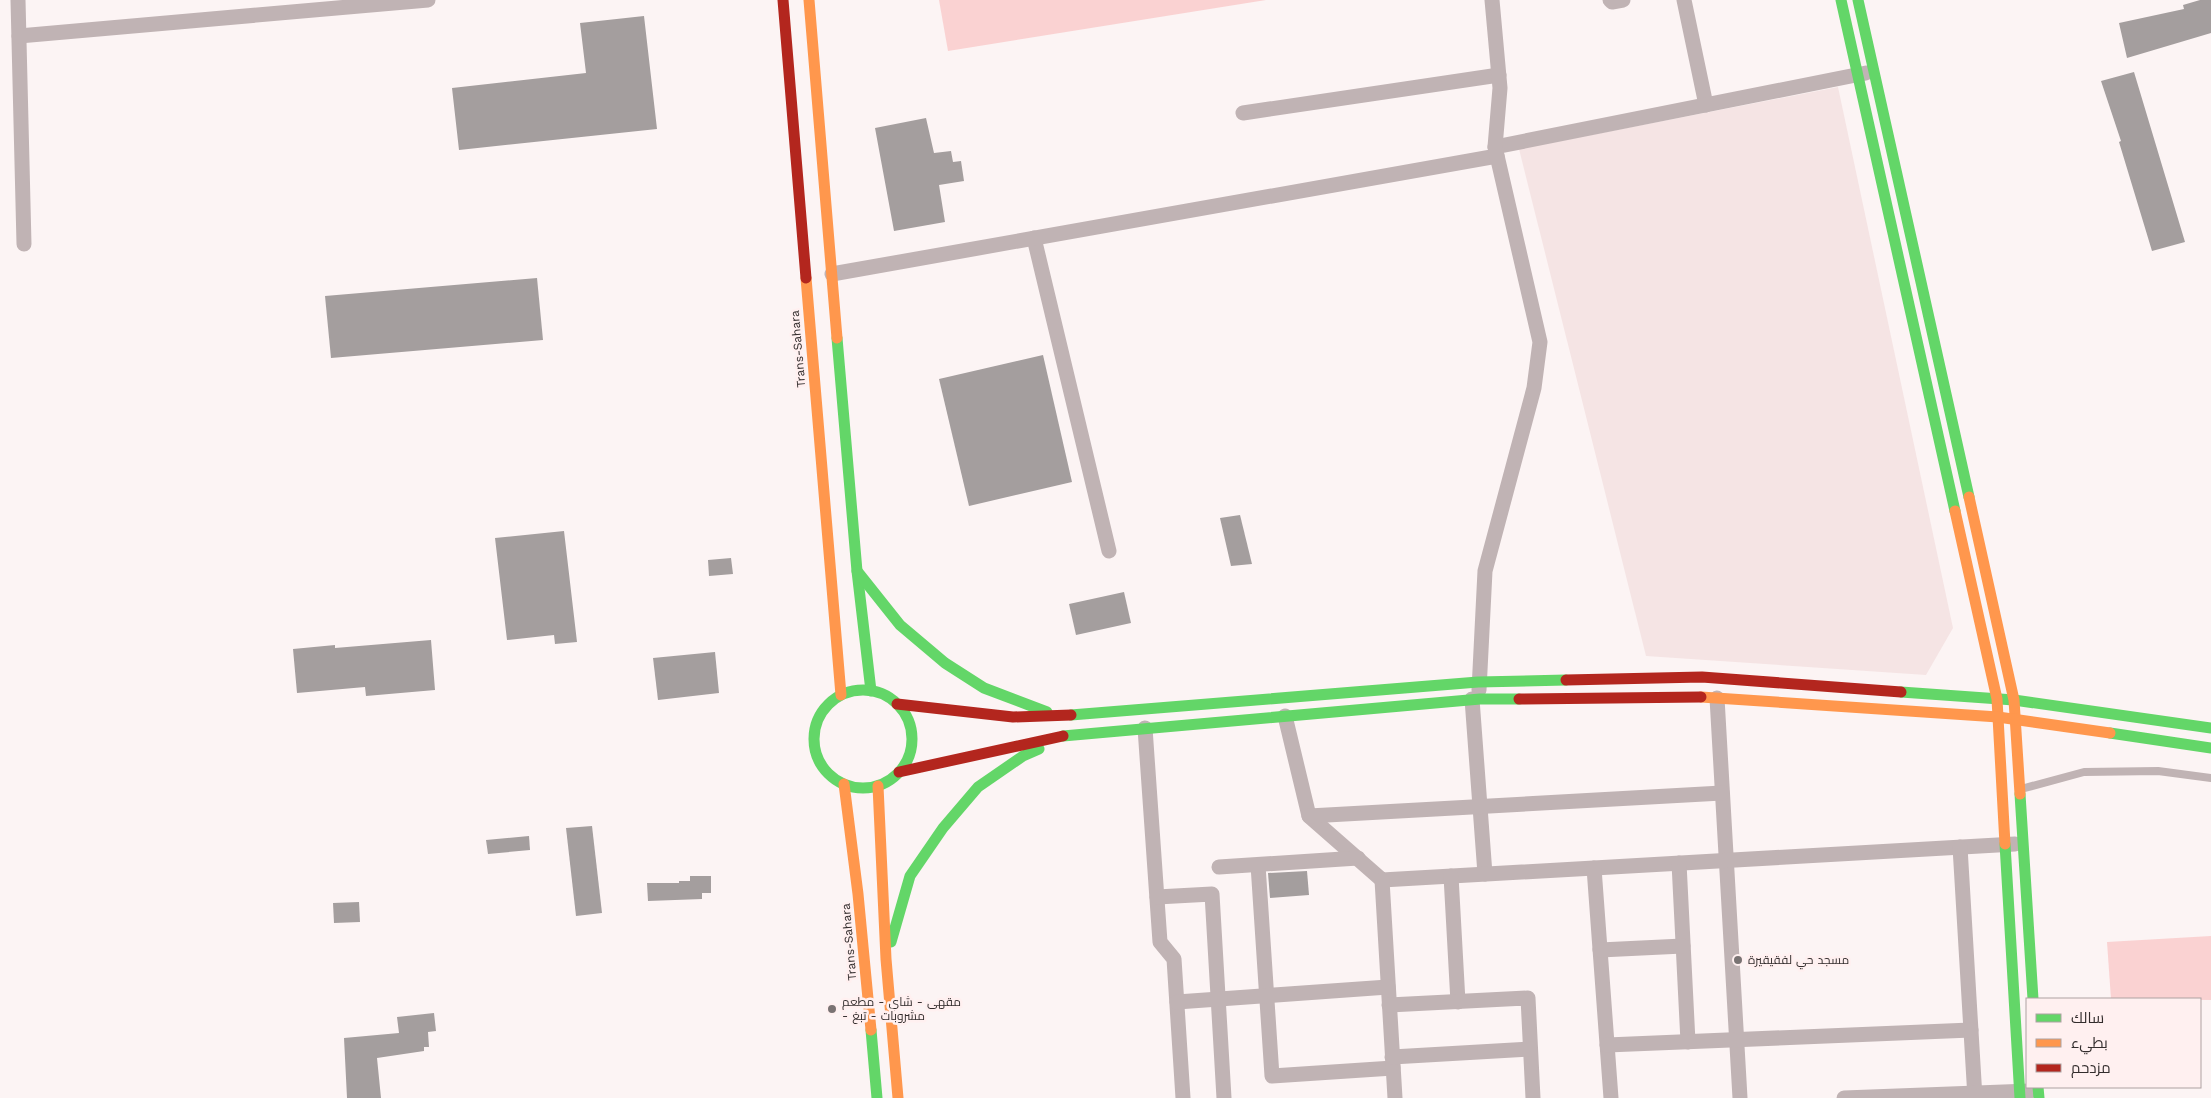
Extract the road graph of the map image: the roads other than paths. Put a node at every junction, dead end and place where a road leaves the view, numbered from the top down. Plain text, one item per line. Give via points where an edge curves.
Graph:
1 (18, 0) edge
2 (428, 0) edge
3 (783, 0) edge
4 (809, 0) edge
5 (1492, 0) edge
6 (1610, 0) edge
7 (1623, 0) edge
8 (1684, 0) edge
9 (1841, 0) edge
10 (1858, 0) edge
11 (19, 36) junction
12 (1874, 72) junction
13 (1499, 75) junction
14 (1857, 75) junction
15 (1706, 105) junction
16 (1243, 113) dead end
17 (1496, 152) junction
18 (1034, 238) junction
19 (24, 244) dead end
20 (832, 274) junction
21 (1109, 551) dead end
22 (857, 571) junction
23 (1478, 682) junction
24 (871, 691) junction
25 (841, 695) junction
26 (1717, 698) junction
27 (1476, 699) junction
28 (1997, 699) junction
29 (2014, 700) junction
30 (897, 704) junction
31 (1058, 716) junction
32 (1285, 716) junction
33 (1998, 717) junction
34 (2016, 720) junction
35 (1145, 728) junction
36 (2211, 728) edge
37 (1069, 735) junction
38 (2211, 748) edge
39 (899, 772) junction
40 (2211, 778) edge
41 (844, 784) junction
42 (878, 786) junction
43 (2020, 789) junction
44 (1722, 793) junction
45 (1480, 806) junction
46 (1309, 816) junction
47 (2023, 844) junction
48 (2005, 845) junction
49 (1960, 847) junction
50 (1358, 858) junction
51 (1726, 860) junction
52 (1679, 863) junction
53 (1258, 865) junction
54 (1218, 867) dead end
55 (1594, 868) junction
56 (1485, 874) junction
57 (1451, 876) junction
58 (1382, 880) junction
59 (1157, 897) junction
60 (1683, 946) junction
61 (1600, 950) junction
62 (886, 959) junction
63 (1388, 987) junction
64 (1267, 995) junction
65 (2032, 998) edge
66 (1218, 999) junction
67 (1177, 1002) junction
68 (1458, 1002) junction
69 (1389, 1005) junction
70 (1971, 1030) junction
71 (1737, 1040) junction
72 (1688, 1042) junction
73 (1607, 1044) junction
74 (1530, 1049) junction
75 (1393, 1062) junction
76 (2038, 1092) edge
77 (2020, 1095) edge
78 (1975, 1096) edge
79 (877, 1098) edge
80 (898, 1098) edge
81 (1183, 1098) edge
82 (1224, 1098) edge
83 (1395, 1098) edge
84 (1533, 1098) edge
85 (1610, 1098) edge
86 (1740, 1098) edge
87 (1844, 1098) edge

1 - 11 street
2 - 11 street
3 - 25 main road, Trans-Sahara
4 - 20 main road
5 - 13 street
6 - 7 street
8 - 15 street
9 - 14 main road
10 - 12 main road
11 - 19 street
12 - 14 street
12 - 29 main road
13 - 16 street
13 - 17 street
14 - 15 street
14 - 28 main road
15 - 17 street
17 - 18 street
17 - 23 street via 1540,342 1540,358 1485,571
18 - 20 street
18 - 21 street
20 - 22 main road
22 - 24 main road
22 - 31 main road via 900,625 945,663 984,688
23 - 27 street
23 - 28 main road via 1702,677
23 - 31 main road
24 - 25 main road via 856,690
24 - 30 main road
25 - 41 main road via 828,704 819,717 814,732 814,748 830,776
26 - 27 main road
26 - 33 main road
26 - 44 street
27 - 32 main road
27 - 45 street
28 - 29 main road
28 - 33 main road
29 - 34 main road
29 - 36 main road
30 - 31 main road via 1013,717
30 - 39 main road via 906,716 912,745 908,760
32 - 35 main road
32 - 46 street
33 - 34 main road
33 - 48 main road
34 - 38 main road
34 - 43 main road
35 - 37 main road
35 - 59 street
37 - 39 main road
37 - 62 main road via 1023,756 978,787 943,828 910,876
39 - 42 main road
40 - 43 lane via 2158,770 2084,772
41 - 42 main road via 855,788
41 - 79 main road, Trans-Sahara
42 - 62 main road
43 - 47 main road
44 - 45 street
44 - 51 street
45 - 46 street
45 - 56 street
46 - 50 street
47 - 48 street
47 - 65 main road
48 - 49 street
48 - 77 main road
49 - 51 street
49 - 70 street
50 - 53 street
50 - 58 street
51 - 52 street
51 - 71 street
52 - 55 street
52 - 60 street
53 - 54 street
53 - 64 street
55 - 56 street
55 - 61 street
56 - 57 street
57 - 58 street
57 - 68 street
58 - 63 street
59 - 66 street via 1212,894
59 - 67 street via 1160,942 1174,958
60 - 61 street
60 - 72 street
61 - 73 street
62 - 80 main road
63 - 64 street
63 - 69 street
64 - 66 street
64 - 75 street via 1272,1076
66 - 67 street
66 - 82 street
67 - 81 street
68 - 69 street
68 - 74 street via 1528,998
69 - 75 street
70 - 71 street
70 - 78 street
71 - 72 street
71 - 86 street
72 - 73 street
73 - 85 street
74 - 75 street
74 - 84 street
75 - 83 street
76 - 77 street
77 - 78 street
78 - 87 street

